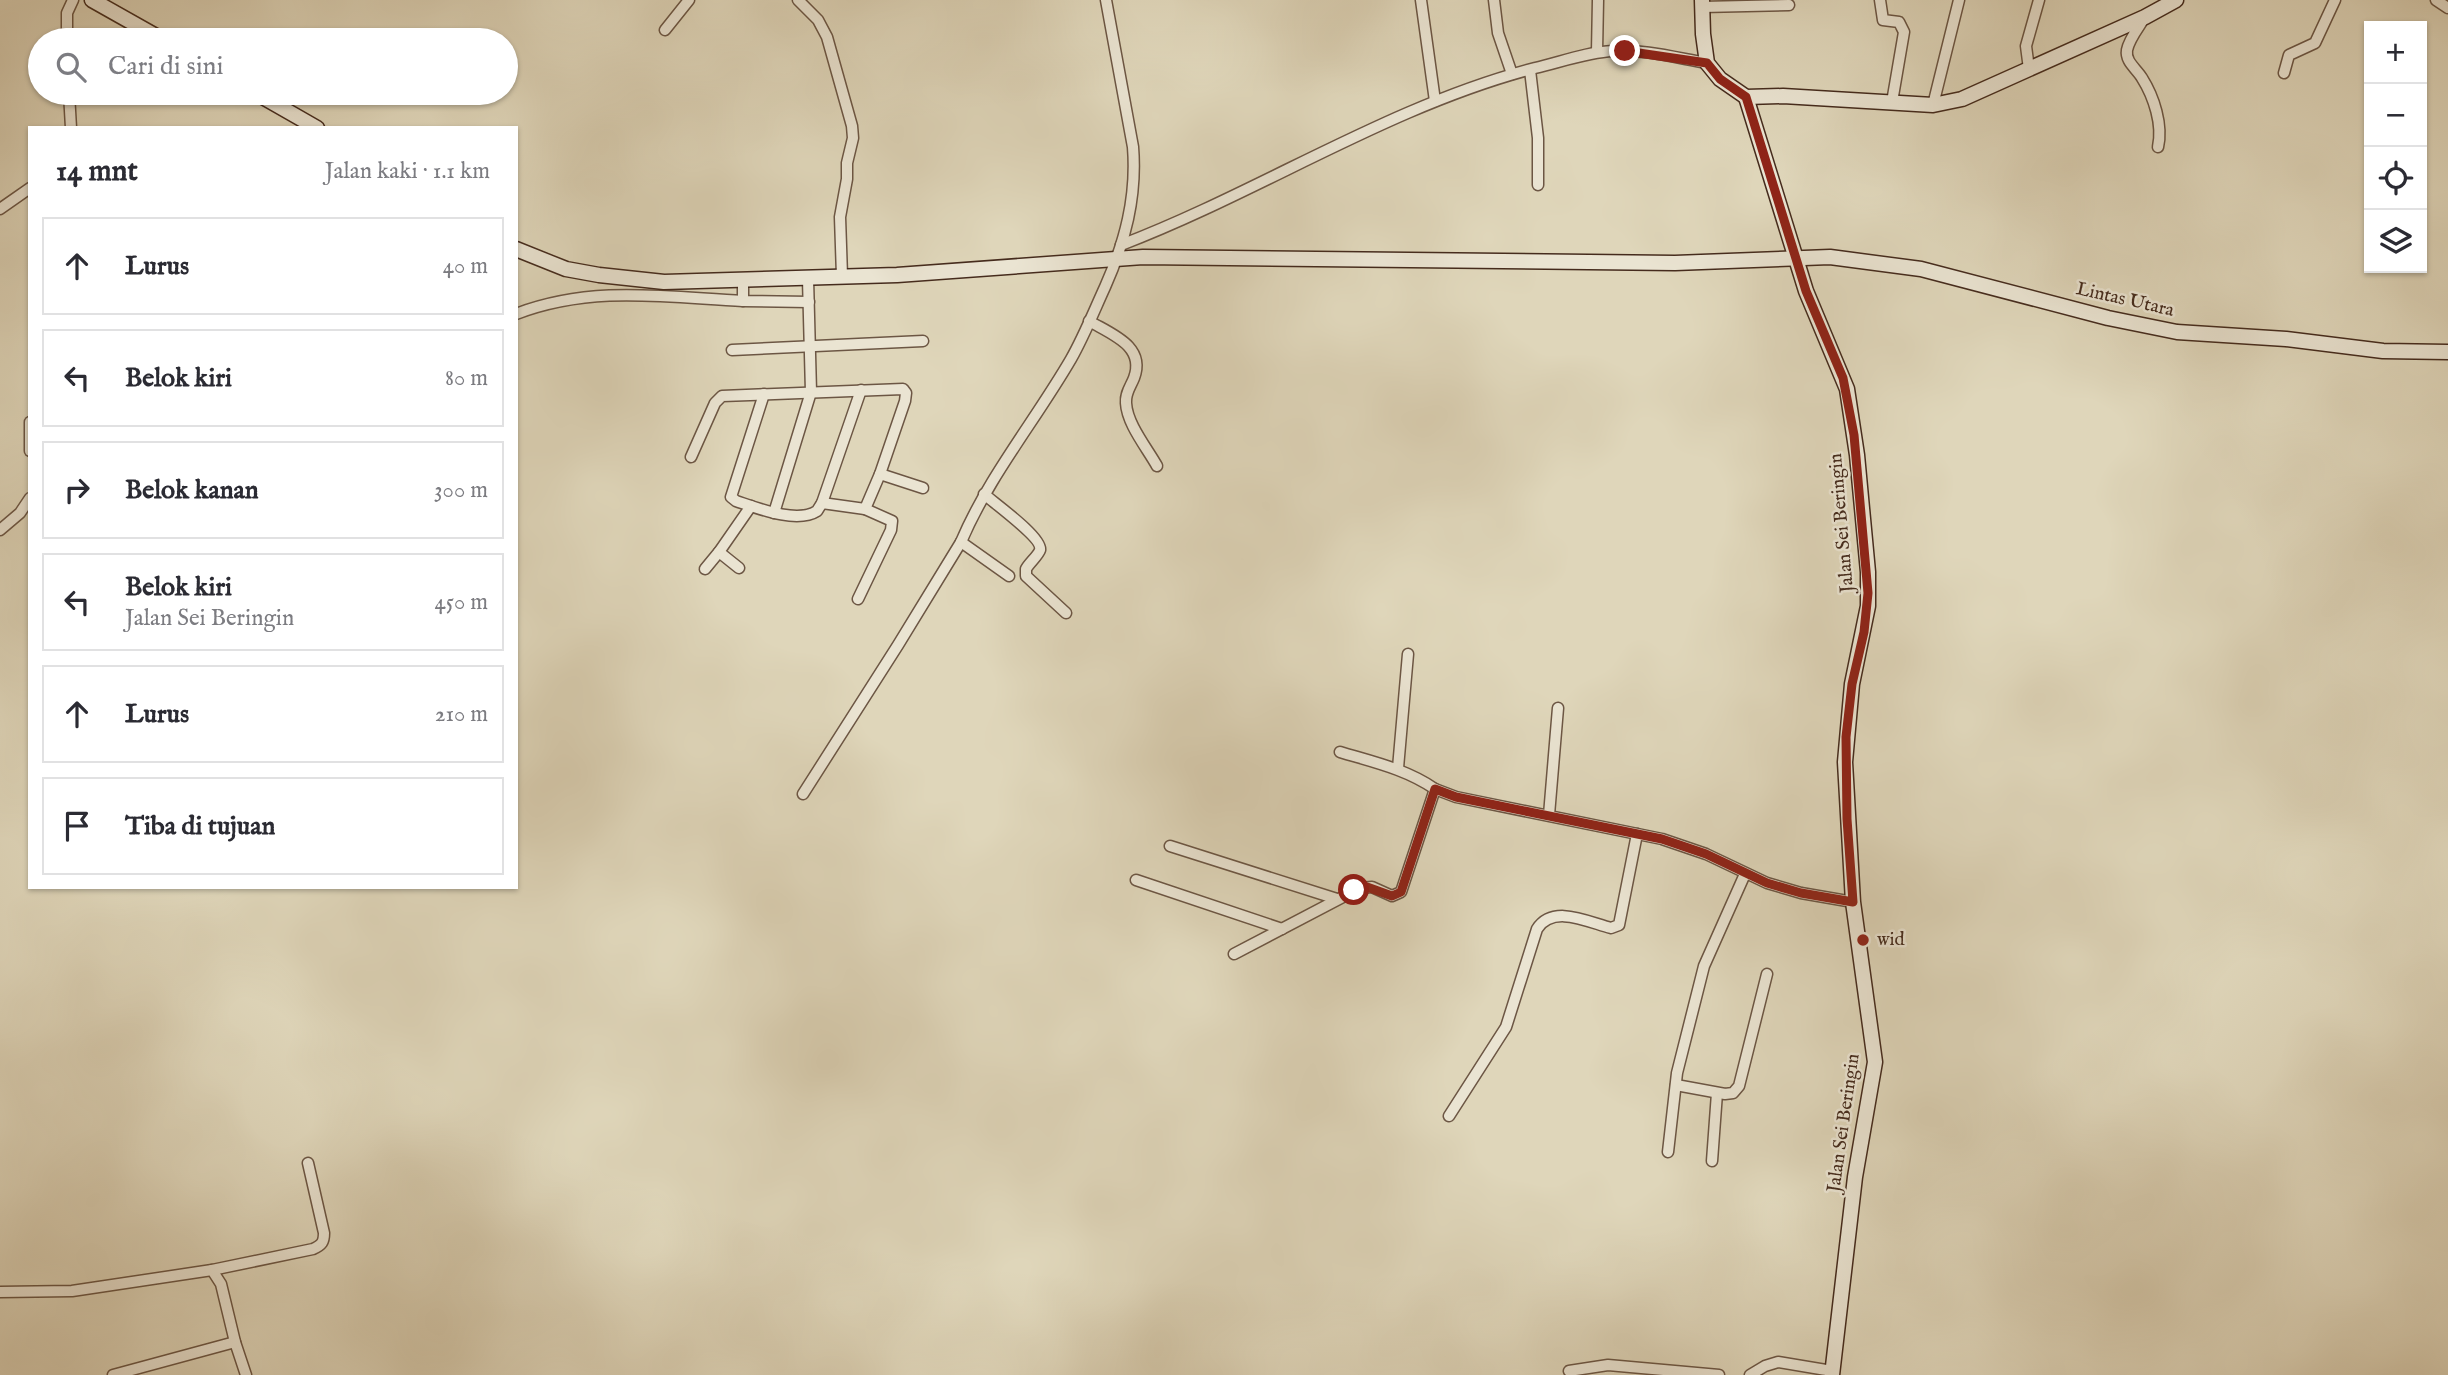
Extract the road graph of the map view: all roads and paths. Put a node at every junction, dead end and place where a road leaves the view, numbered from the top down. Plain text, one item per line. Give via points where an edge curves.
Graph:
1 (73, 0) edge
2 (92, 0) edge
3 (689, 0) edge
4 (798, 0) edge
5 (1106, 0) edge
6 (1421, 0) edge
7 (1494, 0) edge
8 (1598, 0) edge
9 (1880, 0) edge
10 (1959, 0) edge
11 (2039, 0) edge
12 (2176, 0) edge
13 (2335, 0) edge
14 (2436, 0) edge
15 (1702, 3) edge
16 (1789, 5) dead end
17 (2448, 8) edge
18 (2145, 17) junction
19 (67, 28) edge
20 (142, 28) edge
21 (665, 30) dead end
22 (1597, 52) junction
23 (1707, 63) junction
24 (1530, 69) junction
25 (2029, 69) junction
26 (2284, 73) dead end
27 (1512, 74) junction
28 (1746, 97) junction
29 (1435, 101) junction
30 (1892, 102) junction
31 (1933, 104) junction
32 (70, 105) edge
33 (277, 105) edge
34 (71, 126) edge
35 (314, 126) edge
36 (2158, 147) dead end
37 (1538, 185) dead end
38 (28, 189) edge
39 (0, 209) edge
40 (518, 249) edge
41 (1119, 251) junction
42 (1797, 260) junction
43 (842, 276) junction
44 (808, 279) junction
45 (743, 281) junction
46 (743, 301) junction
47 (809, 302) junction
48 (518, 313) edge
49 (1090, 321) junction
50 (923, 341) dead end
51 (810, 346) junction
52 (732, 350) dead end
53 (2448, 352) edge
54 (861, 390) junction
55 (811, 392) junction
56 (764, 394) junction
57 (691, 457) dead end
58 (1157, 466) dead end
59 (880, 474) junction
60 (923, 488) dead end
61 (984, 494) junction
62 (28, 501) edge
63 (822, 503) junction
64 (751, 506) junction
65 (865, 509) junction
66 (774, 513) junction
67 (0, 530) edge
68 (961, 542) junction
69 (719, 552) junction
70 (739, 568) dead end
71 (705, 569) dead end
72 (1009, 576) dead end
73 (858, 599) dead end
74 (1066, 613) dead end
75 (1408, 654) dead end
76 (1558, 708) dead end
77 (1340, 752) dead end
78 (1398, 768) junction
79 (1435, 789) junction
80 (803, 794) dead end
81 (1549, 816) junction
82 (1637, 834) junction
83 (1170, 846) dead end
84 (1745, 874) junction
85 (1136, 880) dead end
86 (1337, 899) junction
87 (1853, 902) junction
88 (1282, 929) junction
89 (1234, 954) dead end
90 (1767, 974) dead end
91 (1676, 1086) junction
92 (1717, 1093) junction
93 (1449, 1116) dead end
94 (1668, 1152) dead end
95 (1712, 1161) dead end
96 (307, 1163) dead end
97 (212, 1270) junction
98 (0, 1292) edge
99 (235, 1342) junction
100 (1569, 1370) dead end
101 (1832, 1373) edge
102 (113, 1375) edge
103 (246, 1375) edge
104 (1719, 1375) edge
105 (1750, 1375) edge

1 - 19 street
2 - 20 street
3 - 21 street
4 - 43 street via 827,37 852,126 840,217
5 - 41 street via 1135,172
6 - 29 street
7 - 27 street via 1497,33
8 - 22 street
9 - 30 street via 1884,20 1899,22 1904,32
10 - 31 street
11 - 25 street via 2026,46
12 - 18 street
13 - 26 street via 2317,41 2289,55
14 - 17 street
15 - 16 street
15 - 23 street
18 - 25 street
18 - 36 street via 2126,55 2154,102
22 - 23 street via 1636,51
22 - 24 street
23 - 28 street via 1720,79
24 - 27 street
24 - 37 street via 1540,161
25 - 31 street via 1962,99
27 - 29 street
28 - 30 street
28 - 42 street, Jalan Sei Beringin
29 - 41 street
30 - 31 street
32 - 34 street
33 - 35 street
38 - 39 street
40 - 45 street, Lintas Utara via 554,265 598,275 664,282
41 - 42 street, Lintas Utara via 1675,263
41 - 43 street, Lintas Utara via 974,271
41 - 49 street
42 - 53 street, Lintas Utara via 1830,257 1921,269 2176,332 2383,351
42 - 87 street, Jalan Sei Beringin via 1847,389 1868,572 1868,606 1846,737
43 - 44 street, Lintas Utara
44 - 45 street, Lintas Utara
44 - 47 street
45 - 46 street
46 - 47 street
46 - 48 street via 596,295
47 - 51 street
49 - 58 street via 1135,354 1138,367 1125,404
49 - 61 street via 1071,359
50 - 51 street
51 - 52 street
51 - 55 street
54 - 55 street
54 - 59 street via 897,388 906,393
54 - 63 street
55 - 56 street
55 - 66 street
56 - 57 street via 718,398
56 - 64 street via 731,494 733,500
59 - 60 street
59 - 65 street
61 - 68 street
61 - 74 street via 1039,543 1026,576
62 - 67 street
63 - 65 street
63 - 66 street via 811,515
64 - 66 street
64 - 69 street
65 - 73 street via 888,518 893,525
68 - 72 street
68 - 80 street
69 - 70 street
69 - 71 street
75 - 78 street
76 - 81 street
77 - 78 street
78 - 79 street
79 - 81 street
79 - 86 street via 1401,892 1392,896 1364,887
81 - 82 street
82 - 84 street via 1686,846
82 - 93 street via 1619,925 1611,928 1562,916 1542,922 1506,1027
83 - 86 street
84 - 87 street via 1792,891
84 - 91 street via 1704,965
85 - 88 street
86 - 88 street
87 - 101 street, Jalan Sei Beringin via 1875,1062 1855,1177
88 - 89 street
90 - 92 street via 1739,1086 1733,1093
91 - 92 street
91 - 94 street
92 - 95 street
96 - 97 street via 324,1233 320,1246
97 - 98 street via 72,1291
97 - 99 street via 221,1284
99 - 102 street
99 - 103 street
100 - 104 street via 1608,1365
101 - 105 street via 1778,1363

